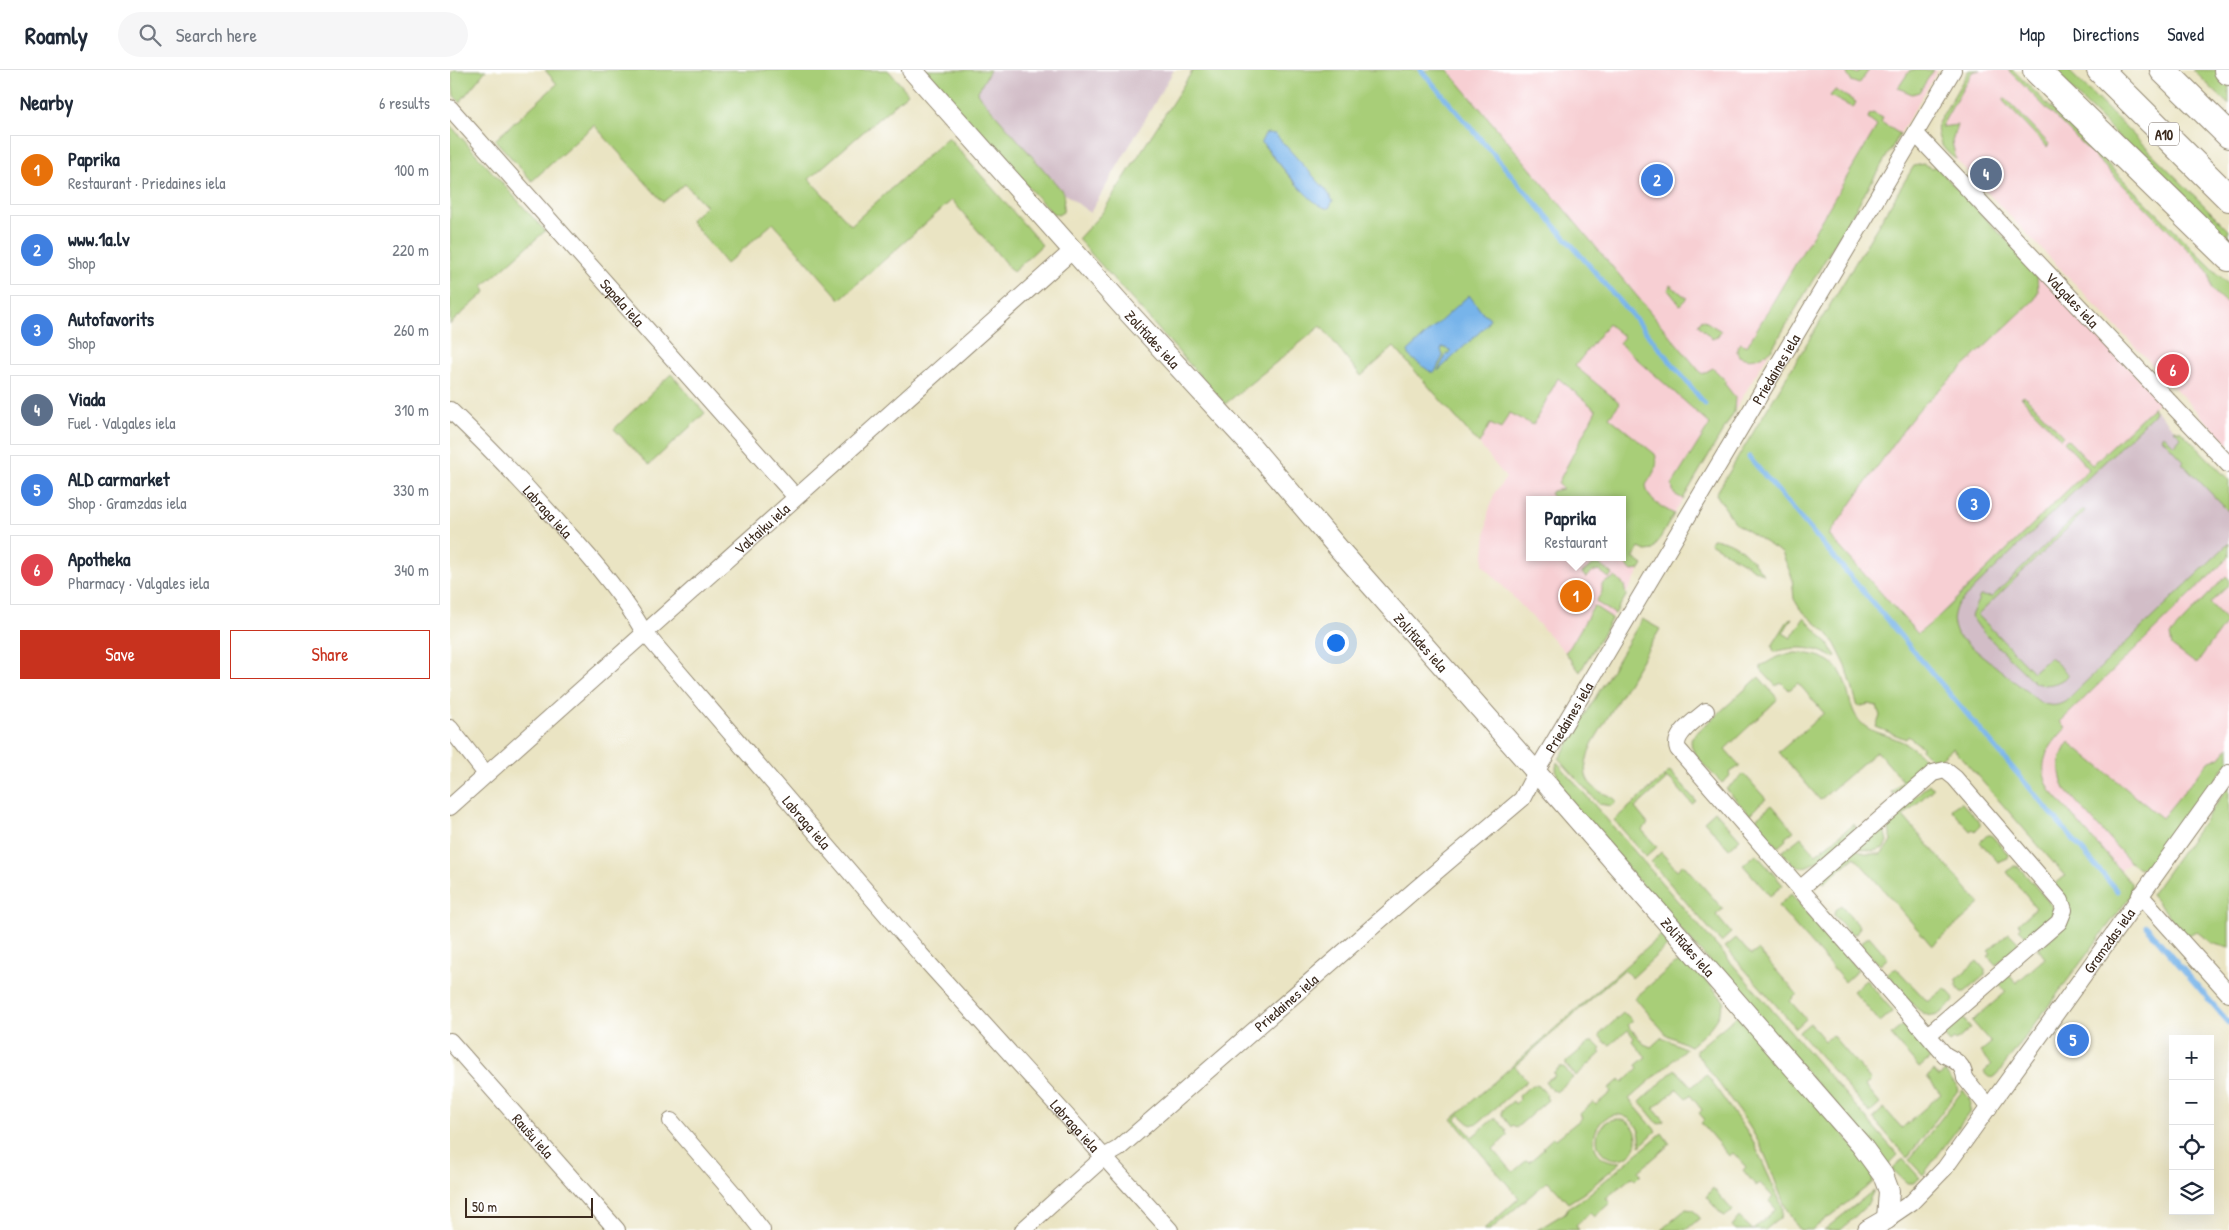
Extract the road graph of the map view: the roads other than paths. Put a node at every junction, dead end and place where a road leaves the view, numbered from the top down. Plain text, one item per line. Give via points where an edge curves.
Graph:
1 (912, 70) edge
2 (1953, 70) edge
3 (2036, 70) edge
4 (2100, 70) edge
5 (2163, 70) edge
6 (450, 108) edge
7 (1916, 134) junction
8 (2229, 135) edge
9 (2229, 198) edge
10 (1073, 250) junction
11 (2229, 258) edge
12 (450, 410) edge
13 (2229, 465) edge
14 (795, 496) junction
15 (644, 632) junction
16 (1706, 711) dead end
17 (450, 728) edge
18 (1536, 772) junction
19 (2229, 773) edge
20 (486, 774) junction
21 (450, 807) edge
22 (1800, 889) junction
23 (2140, 895) junction
24 (2229, 994) edge
25 (1928, 1035) junction
26 (450, 1041) edge
27 (1989, 1108) junction
28 (671, 1121) dead end
29 (1104, 1157) junction
30 (1892, 1225) edge
31 (617, 1230) edge
32 (762, 1230) edge
33 (1023, 1230) edge
34 (1170, 1230) edge
35 (1868, 1230) edge

1 - 10 street, Zolitūdes iela
2 - 7 street, Priedaines iela
3 - 11 highway
4 - 9 highway, A10
5 - 8 highway
6 - 14 street, Sapala iela
7 - 13 street, Valgales iela
7 - 18 street, Priedaines iela
10 - 14 street, Valtaiķu iela
10 - 18 street, Zolitūdes iela via 1253,448
12 - 15 street, Labraga iela via 550,511 630,607
14 - 15 street, Valtaiķu iela
15 - 20 street, Valtaiķu iela
15 - 29 street, Labraga iela via 921,956
16 - 22 street via 1680,734 1676,742 1678,750
17 - 20 street
18 - 29 street, Priedaines iela via 1522,799 1118,1149
18 - 30 street, Zolitūdes iela via 1861,1145 1883,1175 1889,1191
19 - 23 street, Gramzdas iela
20 - 21 street, Valtaiķu iela
22 - 25 street
22 - 25 street via 1933,773 1945,770 1955,778 2059,899 2064,910 2059,922
23 - 24 street
23 - 27 street, Gramzdas iela
25 - 27 street via 1947,1056 1957,1060 1964,1069 1965,1078
26 - 31 street, Raušu iela
27 - 30 street, Gramzdas iela via 1945,1168
28 - 32 street
29 - 33 street, Priedaines iela
29 - 34 street, Labraga iela
30 - 35 street, Gramzdas iela

